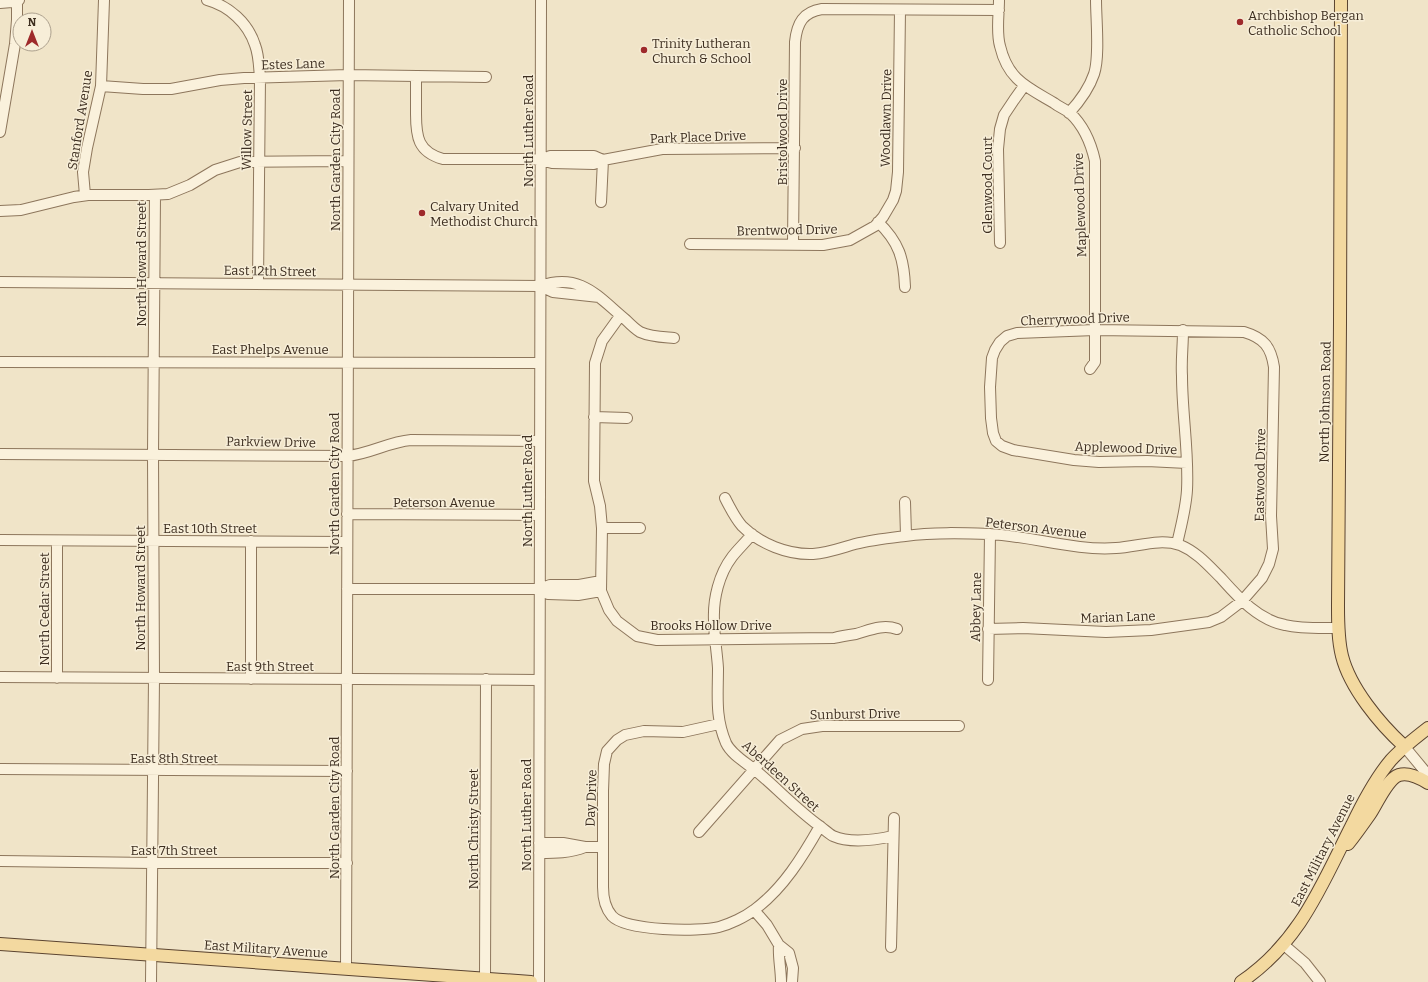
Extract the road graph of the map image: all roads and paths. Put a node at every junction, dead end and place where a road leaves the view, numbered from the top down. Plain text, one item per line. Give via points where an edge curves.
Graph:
1 (18, 0) edge
2 (104, 0) edge
3 (208, 0) edge
4 (349, 0) edge
5 (541, 0) edge
6 (1096, 0) edge
7 (1341, 0) edge
8 (0, 3) edge
9 (999, 5) edge
10 (900, 10) junction
11 (348, 76) junction
12 (416, 77) junction
13 (486, 77) dead end
14 (260, 78) junction
15 (101, 86) junction
16 (1024, 86) junction
17 (1069, 113) junction
18 (0, 132) edge
19 (795, 148) junction
20 (541, 160) junction
21 (603, 160) junction
22 (348, 161) junction
23 (259, 162) junction
24 (85, 195) junction
25 (155, 195) junction
26 (601, 202) dead end
27 (0, 211) edge
28 (878, 222) junction
29 (1000, 243) dead end
30 (690, 244) dead end
31 (793, 244) junction
32 (0, 282) edge
33 (154, 283) junction
34 (258, 284) junction
35 (348, 284) junction
36 (540, 286) junction
37 (905, 287) dead end
38 (620, 316) junction
39 (1095, 330) junction
40 (1183, 330) junction
41 (674, 338) dead end
42 (1264, 342) joint
43 (154, 361) junction
44 (0, 362) edge
45 (347, 362) junction
46 (540, 364) junction
47 (1090, 370) dead end
48 (594, 417) junction
49 (627, 418) dead end
50 (540, 441) junction
51 (996, 441) joint
52 (0, 454) edge
53 (153, 454) junction
54 (347, 456) junction
55 (1187, 463) junction
56 (725, 498) dead end
57 (905, 502) dead end
58 (347, 514) junction
59 (540, 515) junction
60 (602, 528) junction
61 (640, 528) dead end
62 (752, 534) junction
63 (990, 534) junction
64 (906, 535) junction
65 (0, 540) edge
66 (57, 541) junction
67 (153, 541) junction
68 (251, 542) junction
69 (347, 542) junction
70 (1177, 544) junction
71 (601, 581) junction
72 (347, 589) junction
73 (540, 590) junction
74 (601, 592) junction
75 (1242, 601) junction
76 (1339, 628) junction
77 (897, 629) dead end
78 (988, 629) junction
79 (715, 639) junction
80 (0, 677) edge
81 (57, 678) junction
82 (154, 678) junction
83 (251, 679) junction
84 (347, 679) junction
85 (486, 679) junction
86 (539, 680) junction
87 (988, 680) dead end
88 (719, 724) junction
89 (959, 726) dead end
90 (1428, 728) edge
91 (1404, 746) junction
92 (0, 769) edge
93 (754, 769) junction
94 (152, 770) junction
95 (347, 771) junction
96 (1428, 775) edge
97 (1428, 783) edge
98 (894, 818) dead end
99 (820, 826) junction
100 (699, 832) dead end
101 (893, 836) junction
102 (539, 842) junction
103 (585, 847) junction
104 (603, 847) junction
105 (539, 853) junction
106 (1334, 860) junction
107 (0, 861) edge
108 (152, 863) junction
109 (347, 863) junction
110 (754, 910) junction
111 (0, 944) edge
112 (779, 945) junction
113 (1284, 945) junction
114 (891, 947) dead end
115 (151, 955) junction
116 (346, 969) junction
117 (485, 979) junction
118 (151, 982) edge
119 (530, 982) edge
120 (539, 982) edge
121 (780, 982) edge
122 (792, 982) edge
123 (1241, 982) edge
124 (1320, 982) edge

1 - 8 street
1 - 18 street via 15,44
2 - 15 street, Stanford Avenue
3 - 14 street, Willow Street via 220,4 245,25 255,43
4 - 11 street, North Garden City Road
5 - 20 street, North Luther Road
6 - 17 street via 1095,72 1081,99
7 - 76 main road, North Johnson Road
9 - 10 street
9 - 16 street, Maplewood Drive via 999,40 1004,58
10 - 19 street, Bristolwood Drive via 822,9 808,13 801,22 796,31 795,42
10 - 28 street, Woodlawn Drive via 898,172 893,200
11 - 12 street, Estes Lane
11 - 14 street, Estes Lane
11 - 22 street, North Garden City Road
12 - 13 street, Estes Lane
12 - 20 street, Park Place Drive via 417,137 423,148 432,156 452,160
14 - 15 street, Estes Lane via 220,80 143,90
14 - 23 street, Willow Street
15 - 24 street, Stanford Avenue via 84,166
16 - 17 street, Maplewood Drive
16 - 29 street, Glenwood Court via 1004,115 1000,129
17 - 39 street, Maplewood Drive via 1086,134 1095,161
19 - 21 street, Park Place Drive via 662,149
19 - 31 street, Bristolwood Drive
20 - 21 street, Park Place Drive via 550,156 594,156
20 - 36 street, North Luther Road
21 - 26 street
22 - 23 street
22 - 35 street, North Garden City Road
23 - 25 street via 228,165 182,189
23 - 34 street, Willow Street
24 - 25 street
24 - 27 street via 21,210
25 - 33 street, North Howard Street
28 - 31 street, Brentwood Drive via 850,240 822,245
28 - 37 street via 890,235 901,255
30 - 31 street, Brentwood Drive
32 - 33 street, East 12th Street
33 - 34 street, East 12th Street
33 - 43 street, North Howard Street
34 - 35 street, East 12th Street
35 - 36 street, East 12th Street
35 - 45 street, North Garden City Road
36 - 38 street, East 12th Street via 553,292 598,297
36 - 46 street, North Luther Road
38 - 41 street, East 12th Street via 640,332 651,336
38 - 48 street via 602,341 595,363
39 - 40 street, Cherrywood Drive
39 - 47 street, Maplewood Drive via 1095,362
39 - 51 street, Cherrywood Drive via 1017,333 1007,336 1000,342 992,358 990,387 992,426
40 - 42 street, Cherrywood Drive via 1244,332
40 - 55 street via 1182,375
42 - 75 street, Eastwood Drive via 1270,349 1274,367 1271,516 1273,549 1262,578
43 - 44 street, East Phelps Avenue
43 - 45 street, East Phelps Avenue
43 - 53 street, North Howard Street
45 - 46 street, East Phelps Avenue
45 - 54 street, North Garden City Road
46 - 50 street, North Luther Road
48 - 49 street
48 - 60 street via 594,481
50 - 54 street, Parkview Drive via 411,440
50 - 59 street, North Luther Road
51 - 55 street, Applewood Drive via 1013,450 1074,460
52 - 53 street, Parkview Drive
53 - 54 street, Parkview Drive
53 - 67 street, North Howard Street
54 - 58 street, North Garden City Road
55 - 70 street via 1187,491
56 - 62 street, Peterson Avenue via 742,526
57 - 64 street
58 - 59 street, Peterson Avenue
58 - 69 street, North Garden City Road
59 - 73 street, North Luther Road
60 - 61 street
60 - 71 street
62 - 64 street, Peterson Avenue via 776,547 812,554
62 - 79 street, Aberdeen Street via 732,558 719,583 714,619
63 - 64 street, Peterson Avenue
63 - 70 street, Peterson Avenue via 1092,548 1166,542
63 - 78 street, Abbey Lane
65 - 66 street, East 10th Street
66 - 67 street, East 10th Street
66 - 81 street, North Cedar Street
67 - 68 street, East 10th Street
67 - 82 street, North Howard Street
68 - 69 street, East 10th Street
68 - 83 street
69 - 72 street, North Garden City Road
70 - 75 street, Peterson Avenue via 1202,558
71 - 73 street via 579,585 550,585
71 - 74 street
72 - 73 street
72 - 84 street, North Garden City Road
73 - 74 street via 548,594 578,595
73 - 86 street, North Luther Road
74 - 79 street, Brooks Hollow Drive via 617,621 638,636 657,640
75 - 76 street, Peterson Avenue via 1268,620 1283,625
75 - 78 street, Marian Lane via 1221,618 1158,629 1106,632
76 - 91 main road, North Johnson Road via 1342,656 1348,672 1372,711
77 - 79 street, Brooks Hollow Drive via 889,626 834,638
78 - 87 street, Abbey Lane
79 - 88 street, Aberdeen Street
80 - 81 street, East 9th Street
81 - 82 street, East 9th Street
82 - 83 street, East 9th Street
82 - 94 street, North Howard Street
83 - 84 street, East 9th Street
84 - 85 street, East 9th Street
84 - 95 street, North Garden City Road
85 - 86 street, East 9th Street
85 - 117 street, North Christy Street
86 - 102 street, North Luther Road
88 - 93 street, Aberdeen Street via 727,745 743,762
88 - 104 street, Day Drive via 683,732 644,731 625,735 617,740 607,751 604,764
89 - 93 street, Sunburst Drive via 822,726 802,729 780,740
90 - 91 main road, East Military Avenue
91 - 96 street, North Johnson Road
91 - 106 main road, East Military Avenue via 1370,789
92 - 94 street, East 8th Street
93 - 99 street, Aberdeen Street
93 - 100 street, Sunburst Drive
94 - 95 street, East 8th Street
94 - 108 street, North Howard Street
95 - 109 street, North Garden City Road
97 - 106 main road via 1409,775 1396,776 1388,784 1354,837
98 - 101 street
99 - 101 street, Aberdeen Street via 833,836 845,840 874,840
99 - 110 street, Day Drive via 789,875 776,891
101 - 114 street
102 - 103 street via 563,842
102 - 105 street, North Luther Road
103 - 104 street
103 - 105 street via 574,852
104 - 110 street, Day Drive via 604,897 613,917 626,923 657,928 707,929 720,926
105 - 120 street, North Luther Road
106 - 113 main road, East Military Avenue via 1307,913
107 - 108 street, East 7th Street
108 - 109 street, East 7th Street
108 - 115 street, North Howard Street
109 - 116 street, North Garden City Road
110 - 112 street
111 - 115 main road, East Military Avenue
112 - 121 street
112 - 122 street via 789,953 793,968
113 - 123 main road, East Military Avenue
113 - 124 street via 1305,963
115 - 116 main road, East Military Avenue
115 - 118 street, North Howard Street
116 - 117 main road, East Military Avenue
117 - 119 main road, East Military Avenue

